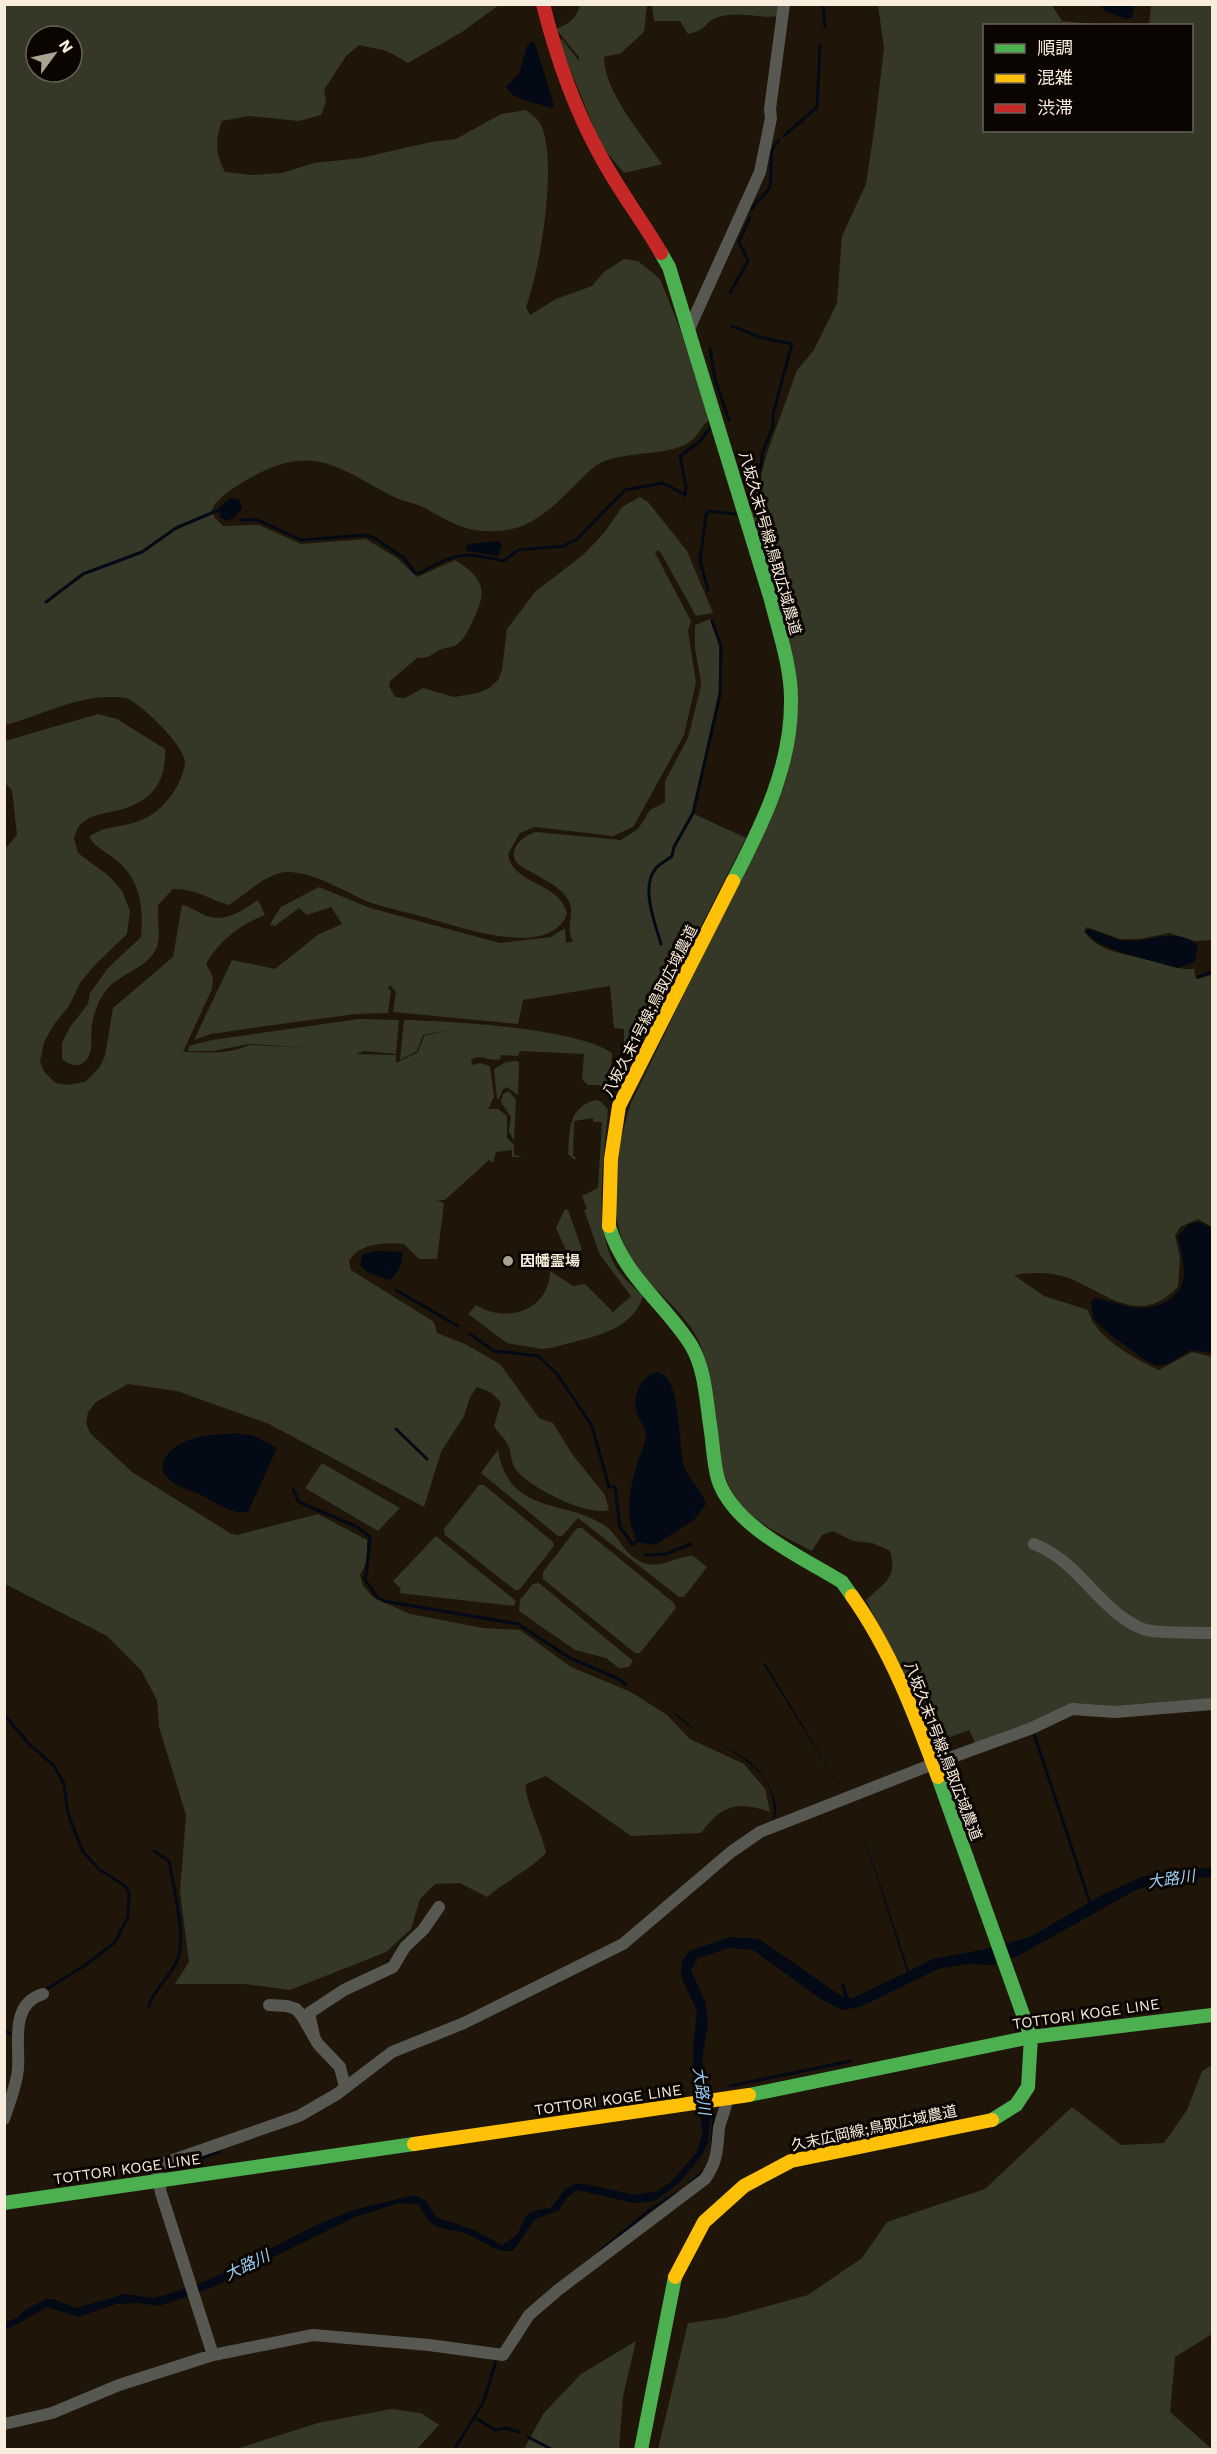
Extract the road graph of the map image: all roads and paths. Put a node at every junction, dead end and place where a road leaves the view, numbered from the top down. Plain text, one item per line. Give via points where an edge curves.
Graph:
1 (543, 4) edge
2 (784, 4) edge
3 (689, 329) junction
4 (1034, 1544) dead end
5 (1212, 1633) edge
6 (1212, 1704) edge
7 (933, 1764) junction
8 (438, 1908) dead end
9 (43, 1994) dead end
10 (268, 2005) dead end
11 (1212, 2015) edge
12 (314, 2036) junction
13 (1031, 2037) junction
14 (10, 2038) edge
15 (345, 2087) junction
16 (728, 2099) junction
17 (4, 2119) edge
18 (159, 2182) junction
19 (4, 2203) edge
20 (213, 2355) junction
21 (4, 2424) edge
22 (641, 2450) edge

1 - 3 street, 八坂久末1号線;鳥取広域農道 via 578,111 601,157 669,267
2 - 3 street via 771,118 760,172
3 - 7 street, 八坂久末1号線;鳥取広域農道 via 783,647 792,697 789,739 776,790 756,837 619,1106 611,1159 609,1227 630,1272 662,1306 692,1347 703,1374 718,1479 728,1499 744,1520 842,1582 867,1617 898,1676
4 - 5 street via 1067,1563 1112,1608 1144,1630
6 - 7 street via 1115,1712 1072,1709
7 - 13 street, 八坂久末1号線;鳥取広域農道
7 - 15 street via 760,1832 731,1851 623,1944 464,2023 392,2052
8 - 12 street via 393,1968 344,1990 309,2013
9 - 14 street via 26,2007
10 - 12 street via 296,2009
11 - 13 street, TOTTORI KOGE LINE
12 - 15 street via 340,2067
13 - 16 street, TOTTORI KOGE LINE
13 - 22 street, 久末広岡線;鳥取広域農道 via 1028,2087 1016,2105 994,2120 791,2161 744,2186 704,2222 677,2270
14 - 17 street via 18,2069
15 - 18 street via 296,2118 156,2166
16 - 18 street, TOTTORI KOGE LINE
16 - 20 street via 719,2125 715,2164 705,2179 529,2315 503,2355 322,2334
18 - 19 street, TOTTORI KOGE LINE
18 - 20 street
20 - 21 street via 119,2385 52,2413

